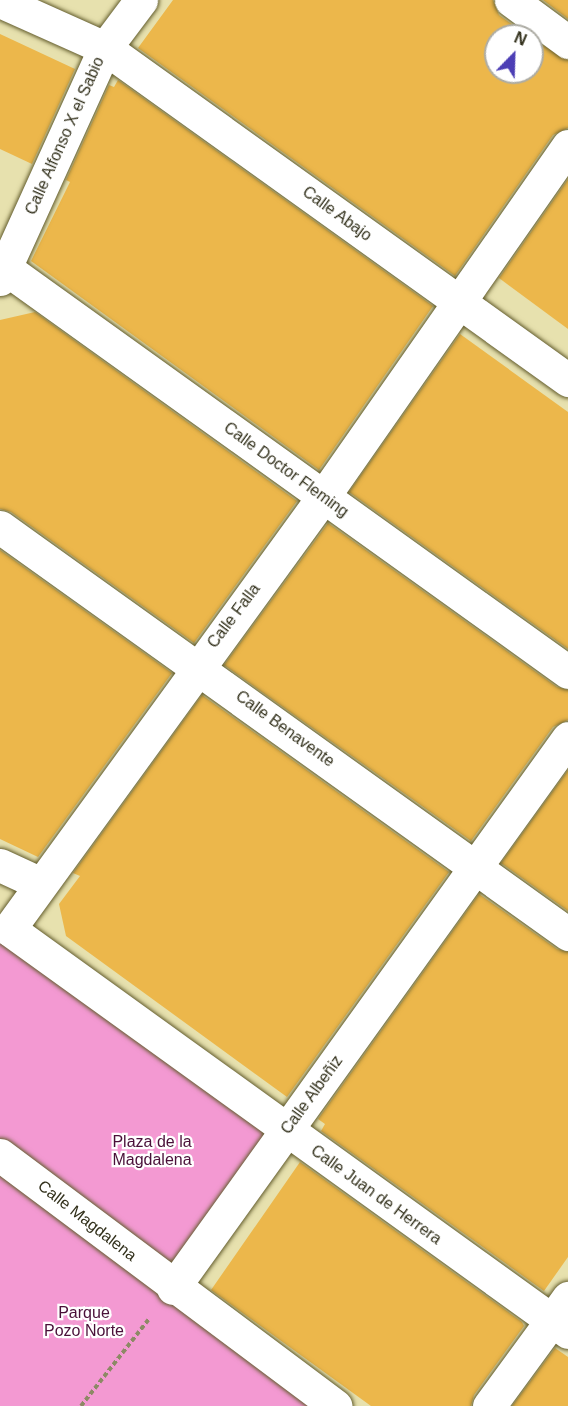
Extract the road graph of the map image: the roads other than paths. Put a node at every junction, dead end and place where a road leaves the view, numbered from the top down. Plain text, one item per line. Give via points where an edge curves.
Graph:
1 (141, 0) edge
2 (511, 0) edge
3 (0, 1) edge
4 (568, 42) edge
5 (105, 48) junction
6 (568, 146) edge
7 (2, 273) edge
8 (458, 301) junction
9 (568, 380) edge
10 (323, 496) junction
11 (0, 527) edge
12 (197, 666) junction
13 (568, 672) edge
14 (568, 738) edge
15 (0, 865) edge
16 (477, 867) junction
17 (39, 883) junction
18 (5, 929) edge
19 (568, 934) edge
20 (286, 1131) junction
21 (0, 1155) edge
22 (173, 1288) junction
23 (563, 1317) edge
24 (335, 1406) edge
25 (489, 1406) edge

1 - 5 street, Calle Alfonso X el Sabio
2 - 4 street
3 - 5 street, Calle Abajo
5 - 7 street, Calle Alfonso X el Sabio
5 - 8 street, Calle Abajo
6 - 8 street, Calle Falla
7 - 10 street, Calle Doctor Fleming
8 - 9 street, Calle Abajo
8 - 10 street, Calle Falla
10 - 12 street, Calle Falla
10 - 13 street, Calle Doctor Fleming
11 - 12 street, Calle Benavente
12 - 16 street, Calle Benavente
12 - 17 street, Calle Falla
14 - 16 street, Calle Albeñiz
15 - 17 street
16 - 19 street, Calle Benavente
16 - 20 street, Calle Albeñiz
17 - 18 street, Calle Falla
18 - 20 street, Calle Juan de Herrera
20 - 22 street, Calle Albeñiz
20 - 23 street, Calle Juan de Herrera
21 - 22 street, Calle Magdalena
22 - 24 street
23 - 25 street

